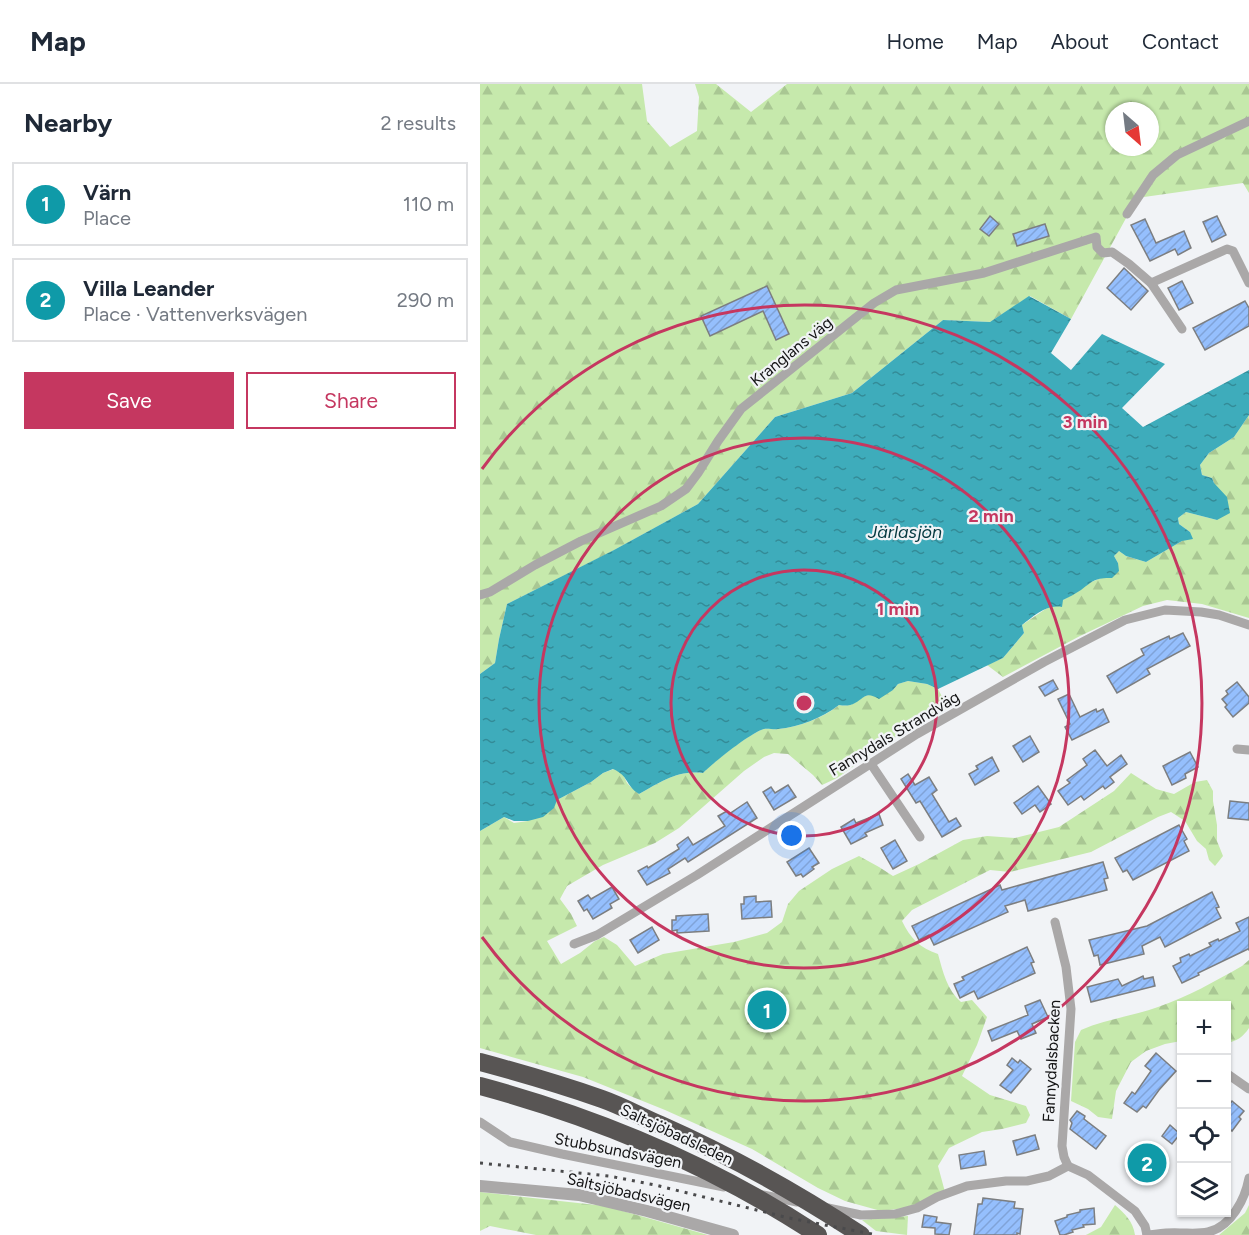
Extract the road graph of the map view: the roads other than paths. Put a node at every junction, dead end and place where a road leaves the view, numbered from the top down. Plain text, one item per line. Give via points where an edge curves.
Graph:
1 (1249, 121) edge
2 (1127, 214) dead end
3 (1151, 283) junction
4 (1249, 283) edge
5 (1182, 329) dead end
6 (480, 595) edge
7 (1249, 625) edge
8 (1237, 749) dead end
9 (1249, 750) edge
10 (871, 764) junction
11 (920, 837) dead end
12 (1055, 922) dead end
13 (574, 944) dead end
14 (480, 1062) edge
15 (1231, 1075) edge
16 (480, 1086) edge
17 (1249, 1089) edge
18 (480, 1122) edge
19 (1068, 1166) junction
20 (1249, 1178) edge
21 (480, 1186) edge
22 (733, 1235) edge
23 (818, 1235) edge
24 (861, 1235) edge
25 (1147, 1235) edge

1 - 2 street via 1177,155 1153,175
3 - 4 street via 1227,249 1233,251
3 - 5 street, Kranglans väg
3 - 6 street, Kranglans väg via 1112,252 1103,253 1097,247 1096,237 984,273 896,290 874,303 741,410 686,489 661,506
7 - 10 street, Fannydals Strandväg via 1210,614 1165,610 1125,620 1044,662
8 - 9 street
10 - 11 street
10 - 13 street, Fannydals Strandväg via 697,875 597,935
12 - 19 street, Fannydalsbacken via 1071,1009 1062,1146
14 - 24 highway, Saltsjöbadsleden via 604,1100 690,1138 755,1170
15 - 17 street
16 - 23 highway, Saltsjöbadsleden via 595,1123 671,1155
18 - 19 street, Stubbsundsvägen via 510,1142 861,1215 896,1214 967,1186 1028,1181
19 - 25 street via 1088,1175 1135,1211
20 - 25 street via 1242,1203 1215,1230
21 - 22 street, Saltsjöbadsvägen via 579,1195

